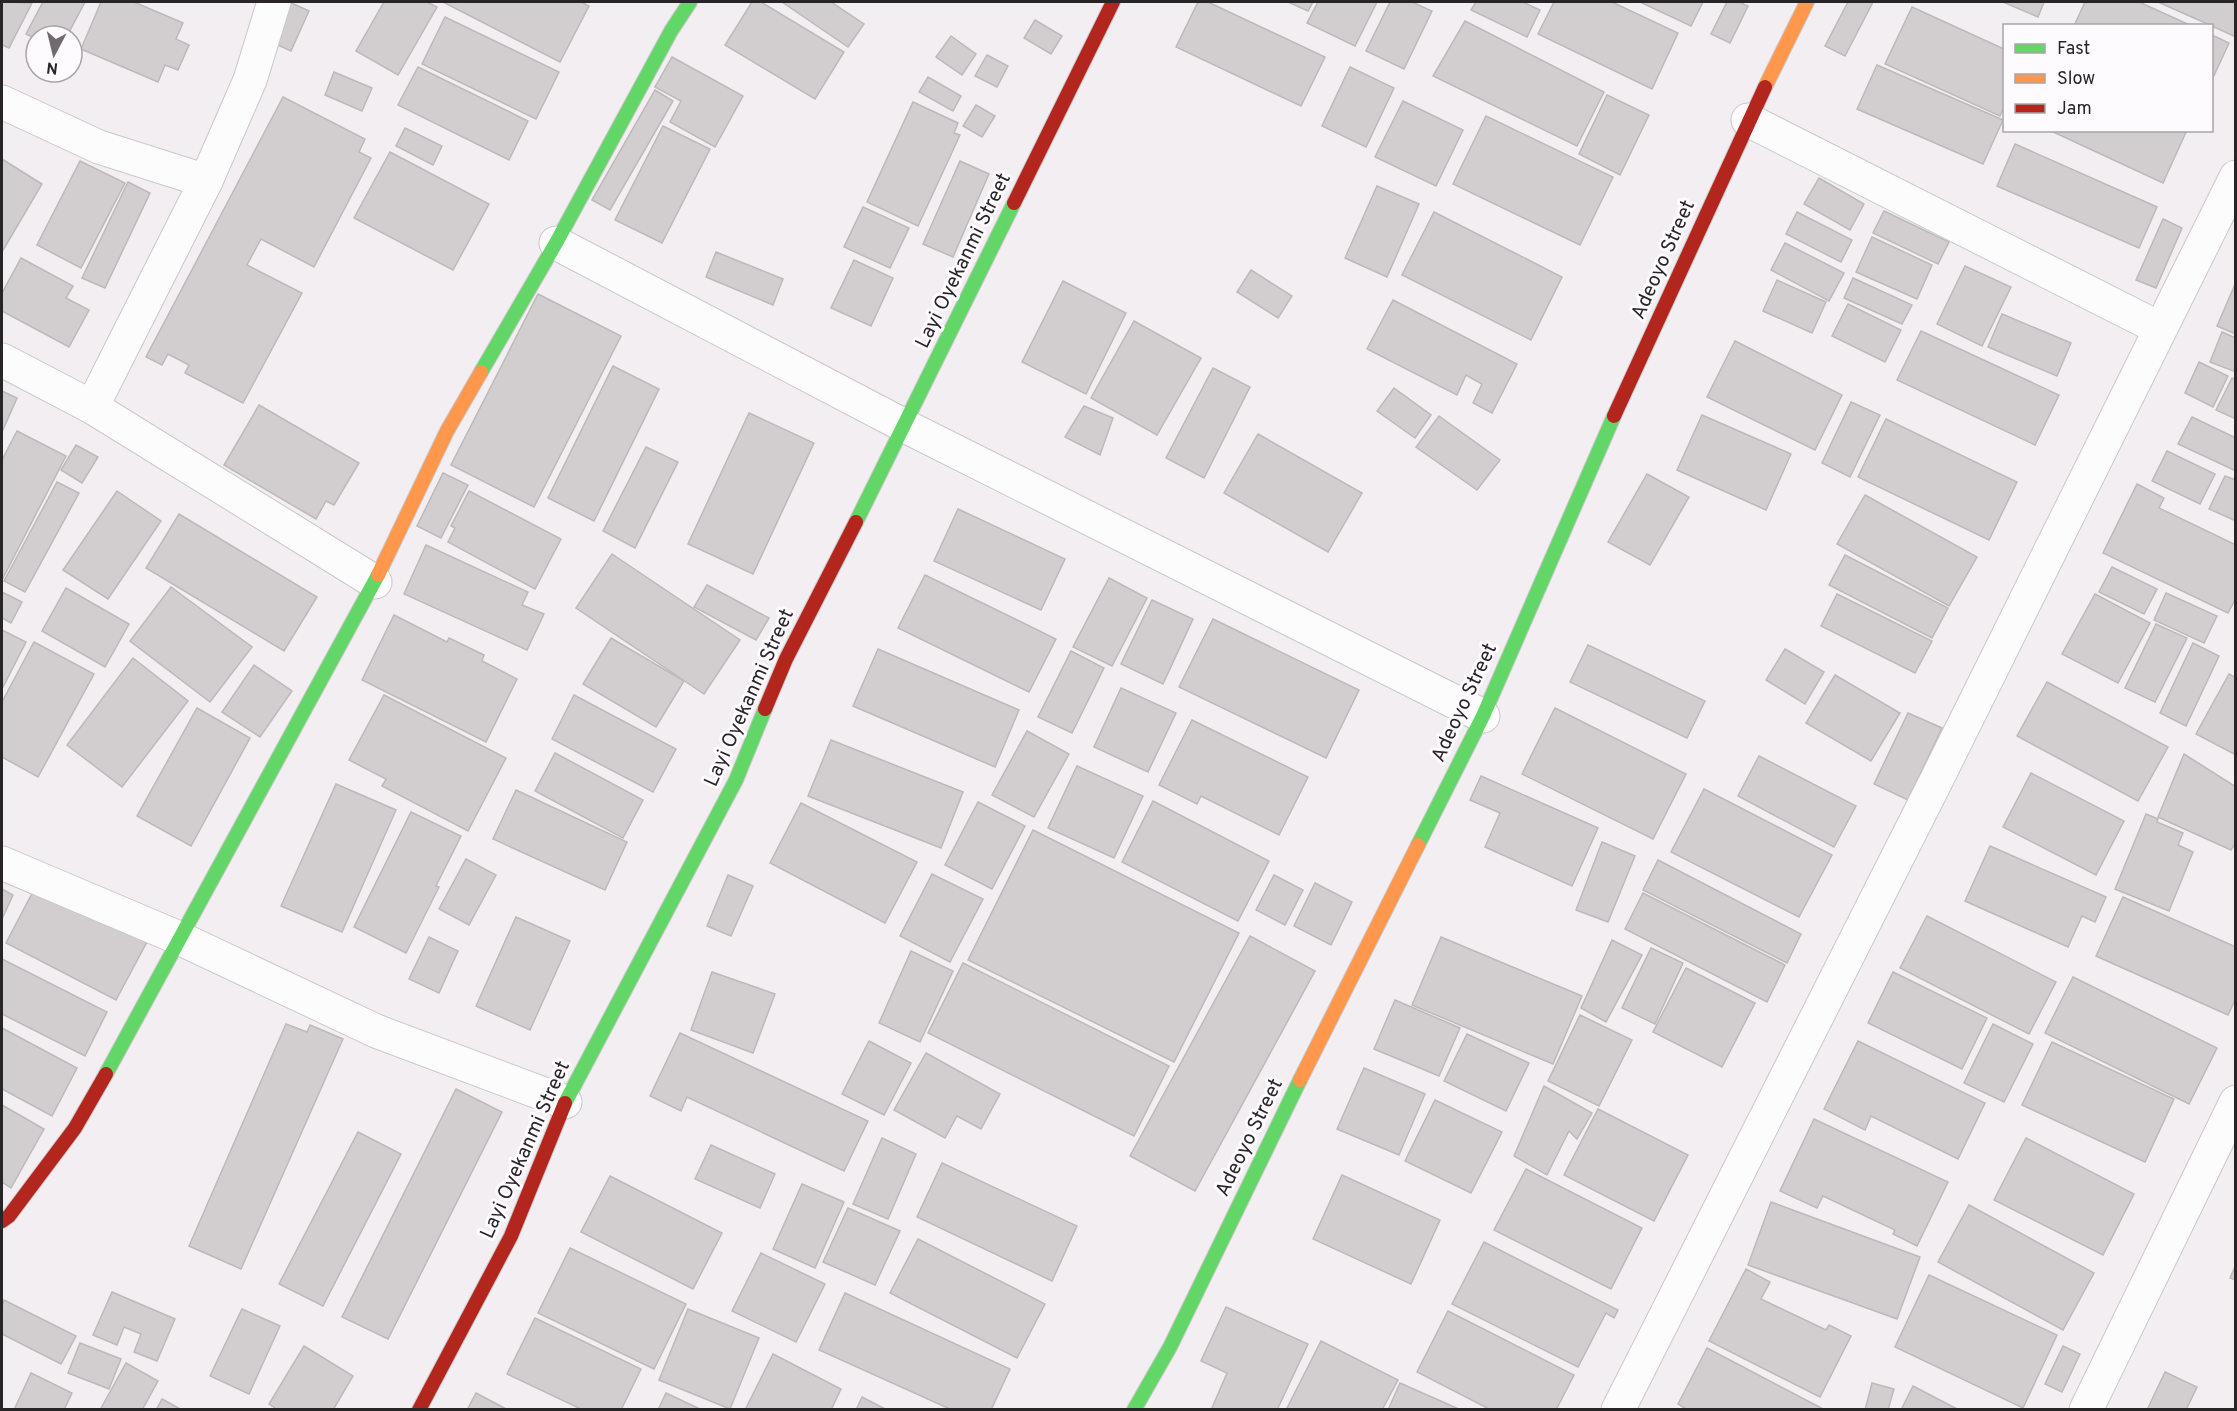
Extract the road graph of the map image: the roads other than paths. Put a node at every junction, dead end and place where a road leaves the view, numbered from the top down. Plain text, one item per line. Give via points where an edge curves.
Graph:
1 (274, 2) edge
2 (690, 2) edge
3 (1113, 2) edge
4 (1807, 2) edge
5 (2, 102) edge
6 (1748, 120) junction
7 (2235, 177) edge
8 (206, 181) junction
9 (556, 243) junction
10 (2159, 328) junction
11 (2, 360) edge
12 (92, 407) junction
13 (905, 426) junction
14 (375, 582) junction
15 (1483, 716) junction
16 (2, 863) edge
17 (179, 938) junction
18 (565, 1102) junction
19 (2235, 1102) edge
20 (2, 1221) edge
21 (419, 1410) edge
22 (1134, 1410) edge
23 (1618, 1410) edge
24 (2086, 1410) edge

1 - 8 street via 250,80
2 - 9 street
3 - 13 street, Layi Oyekanmi Street
4 - 6 street, Adeoyo Street
5 - 8 street via 99,147
6 - 10 street
6 - 15 street, Adeoyo Street
7 - 10 street
8 - 12 street
9 - 13 street
9 - 14 street via 447,431
10 - 23 street via 1928,798
11 - 12 street
12 - 14 street
13 - 15 street
13 - 18 street, Layi Oyekanmi Street via 786,659 736,780
14 - 17 street
15 - 22 street, Adeoyo Street via 1170,1347
16 - 17 street
17 - 18 street via 376,1031
17 - 20 street via 75,1128
18 - 21 street, Layi Oyekanmi Street via 511,1236
19 - 24 street

